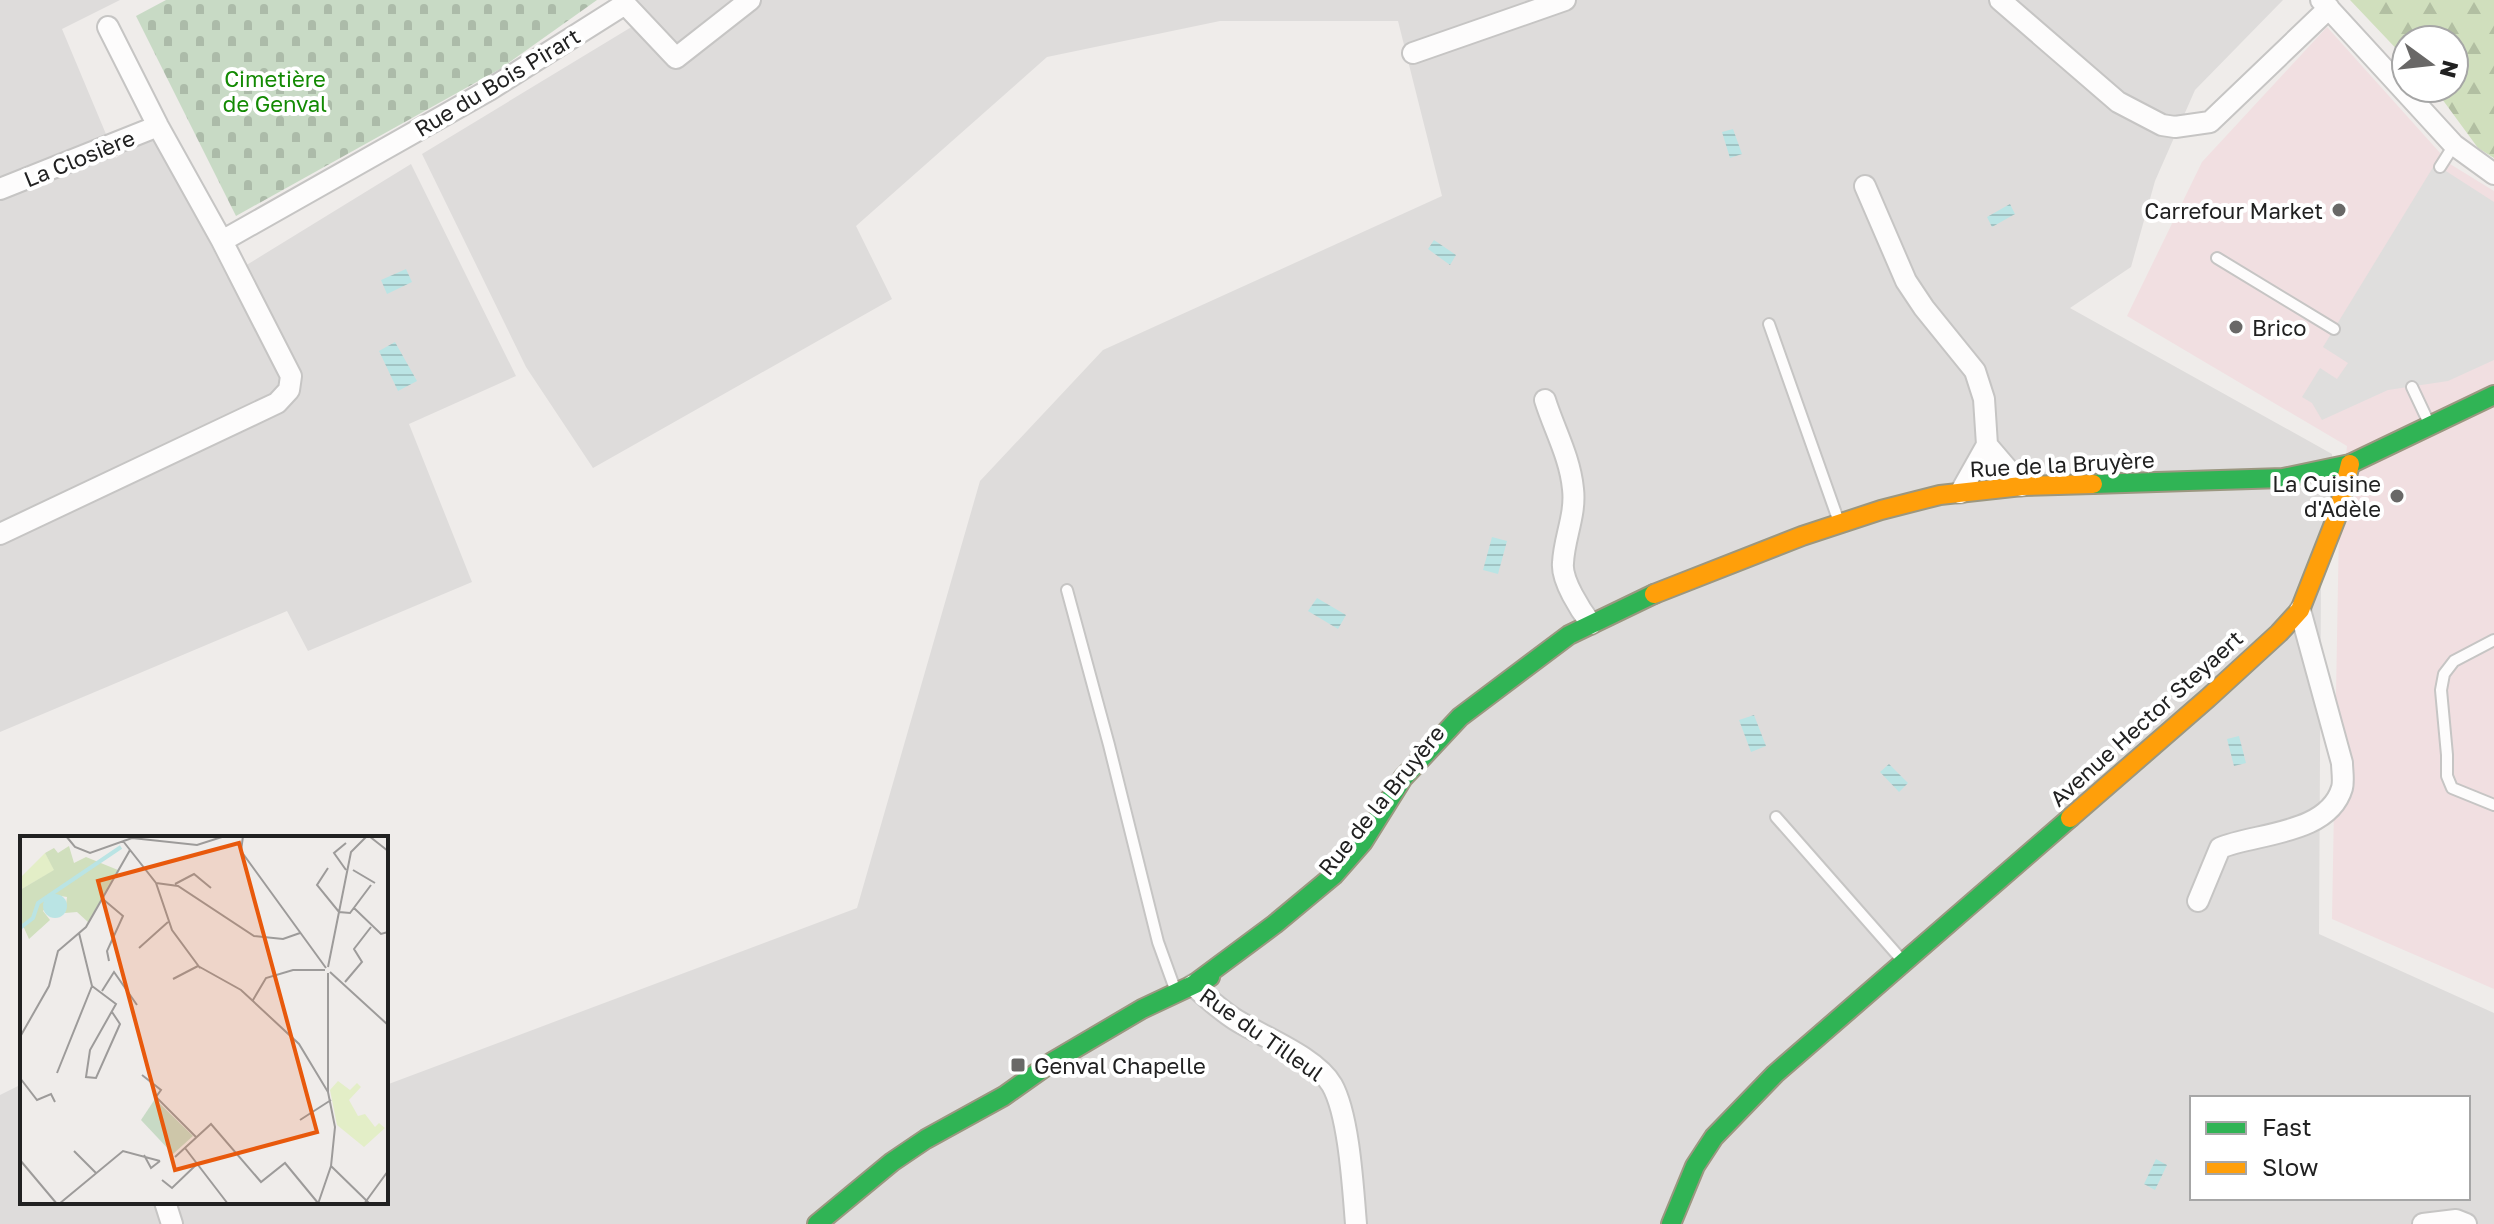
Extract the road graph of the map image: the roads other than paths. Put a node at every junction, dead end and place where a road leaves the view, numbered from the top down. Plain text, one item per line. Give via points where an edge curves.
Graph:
1 (750, 0) edge
2 (1565, 0) edge
3 (2000, 0) edge
4 (627, 1) edge
5 (2325, 4) edge
6 (108, 27) dead end
7 (1413, 53) dead end
8 (158, 126) junction
9 (2454, 145) junction
10 (2440, 167) dead end
11 (2494, 174) edge
12 (1865, 186) dead end
13 (0, 189) edge
14 (222, 241) junction
15 (2217, 258) dead end
16 (1769, 324) dead end
17 (2334, 329) dead end
18 (2412, 387) dead end
19 (2494, 395) edge
20 (1545, 400) dead end
21 (2430, 425) junction
22 (1987, 445) junction
23 (2350, 464) junction
24 (2022, 486) junction
25 (1960, 493) junction
26 (1839, 524) junction
27 (0, 534) edge
28 (1067, 590) dead end
29 (2300, 610) junction
30 (1591, 624) junction
31 (2494, 640) edge
32 (2494, 805) edge
33 (1776, 817) dead end
34 (2198, 901) dead end
35 (1905, 964) junction
36 (1185, 989) junction
37 (166, 1204) edge
38 (172, 1224) edge
39 (817, 1224) edge
40 (1356, 1224) edge
41 (1671, 1224) edge
42 (2423, 1224) edge
43 (2466, 1224) edge

1 - 4 street, Rue du Bois Pirart via 676,58
2 - 7 street
3 - 5 street via 2118,102 2175,127 2210,122
4 - 14 street, Rue du Bois Pirart via 489,90
5 - 9 street
6 - 8 street
8 - 13 street, La Closière
8 - 14 street
9 - 10 lane
9 - 11 street
12 - 22 street via 1906,281 1975,371 1984,399
14 - 27 street via 291,376 289,390 277,403
15 - 17 lane
16 - 26 lane
18 - 21 lane
19 - 21 main road, Rue de la Bruyère
20 - 30 street via 1573,489 1562,565 1577,605
21 - 23 main road, Rue de la Bruyère
22 - 24 street
22 - 25 street
23 - 24 main road, Rue de la Bruyère via 2244,481
23 - 29 main road, Avenue Hector Steyaert via 2326,550
24 - 25 main road, Rue de la Bruyère
25 - 26 main road, Rue de la Bruyère
26 - 30 main road, Rue de la Bruyère via 1685,580
28 - 36 lane via 1158,942
29 - 34 street via 2342,763 2342,788 2318,817 2292,830 2220,848
29 - 35 main road, Avenue Hector Steyaert via 2208,698
30 - 36 main road, Rue de la Bruyère via 1460,717 1403,778 1363,842 1334,875
31 - 32 lane via 2454,661 2441,690 2452,788
33 - 35 lane
35 - 41 main road, Avenue Hector Steyaert via 1775,1074 1714,1137 1695,1166
36 - 39 main road, Rue de la Bruyère via 926,1139
36 - 40 street, Rue du Tilleul via 1317,1068 1331,1084 1344,1131
37 - 38 street
42 - 43 street

